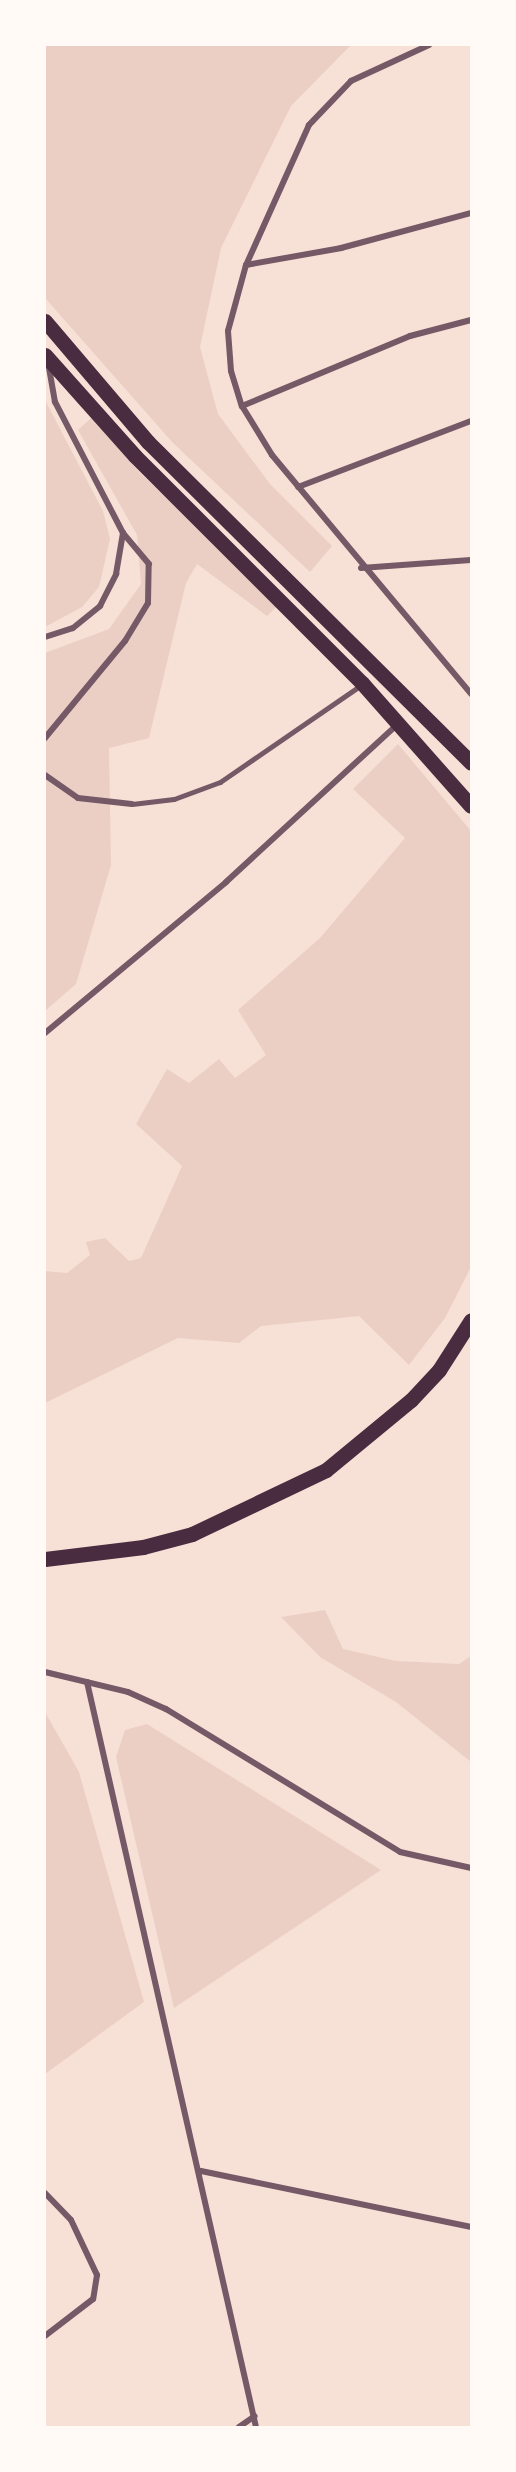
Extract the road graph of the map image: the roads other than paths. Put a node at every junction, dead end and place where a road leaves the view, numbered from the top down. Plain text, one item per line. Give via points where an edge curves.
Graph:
1 (429, 45) edge
2 (471, 213) edge
3 (246, 265) junction
4 (471, 320) edge
5 (45, 321) edge
6 (46, 356) edge
7 (242, 405) junction
8 (471, 421) edge
9 (297, 487) junction
10 (123, 533) junction
11 (471, 560) edge
12 (361, 568) junction
13 (45, 637) edge
14 (362, 683) junction
15 (471, 694) edge
16 (398, 724) junction
17 (45, 738) edge
18 (471, 763) edge
19 (45, 775) edge
20 (132, 804) joint
21 (471, 806) edge
22 (45, 1033) edge
23 (471, 1320) edge
24 (45, 1559) edge
25 (45, 1672) edge
26 (87, 1682) junction
27 (471, 1868) edge
28 (201, 2171) junction
29 (45, 2193) edge
30 (471, 2227) edge
31 (45, 2336) edge
32 (255, 2416) junction
33 (239, 2427) edge
34 (256, 2427) edge

1 - 3 street via 351,81 309,125
2 - 3 street via 341,248
3 - 7 street via 228,331 231,371
4 - 7 street via 410,336
5 - 18 main road via 148,442
6 - 10 street via 55,402
6 - 14 main road via 135,456
7 - 9 street
8 - 9 street
9 - 12 street
10 - 13 street via 116,574 100,606 73,628
10 - 17 street via 149,564 148,603 125,641
11 - 12 street
12 - 15 street
14 - 16 main road
14 - 20 street via 219,782 174,799
16 - 21 main road
16 - 22 street via 226,882
19 - 20 street via 78,798
23 - 24 main road via 411,1400 326,1470 192,1534 142,1547
25 - 26 street
26 - 27 street via 166,1709 400,1852
26 - 28 street
28 - 30 street
28 - 32 street
29 - 31 street via 71,2220 97,2275 93,2300
32 - 33 street
32 - 34 street

